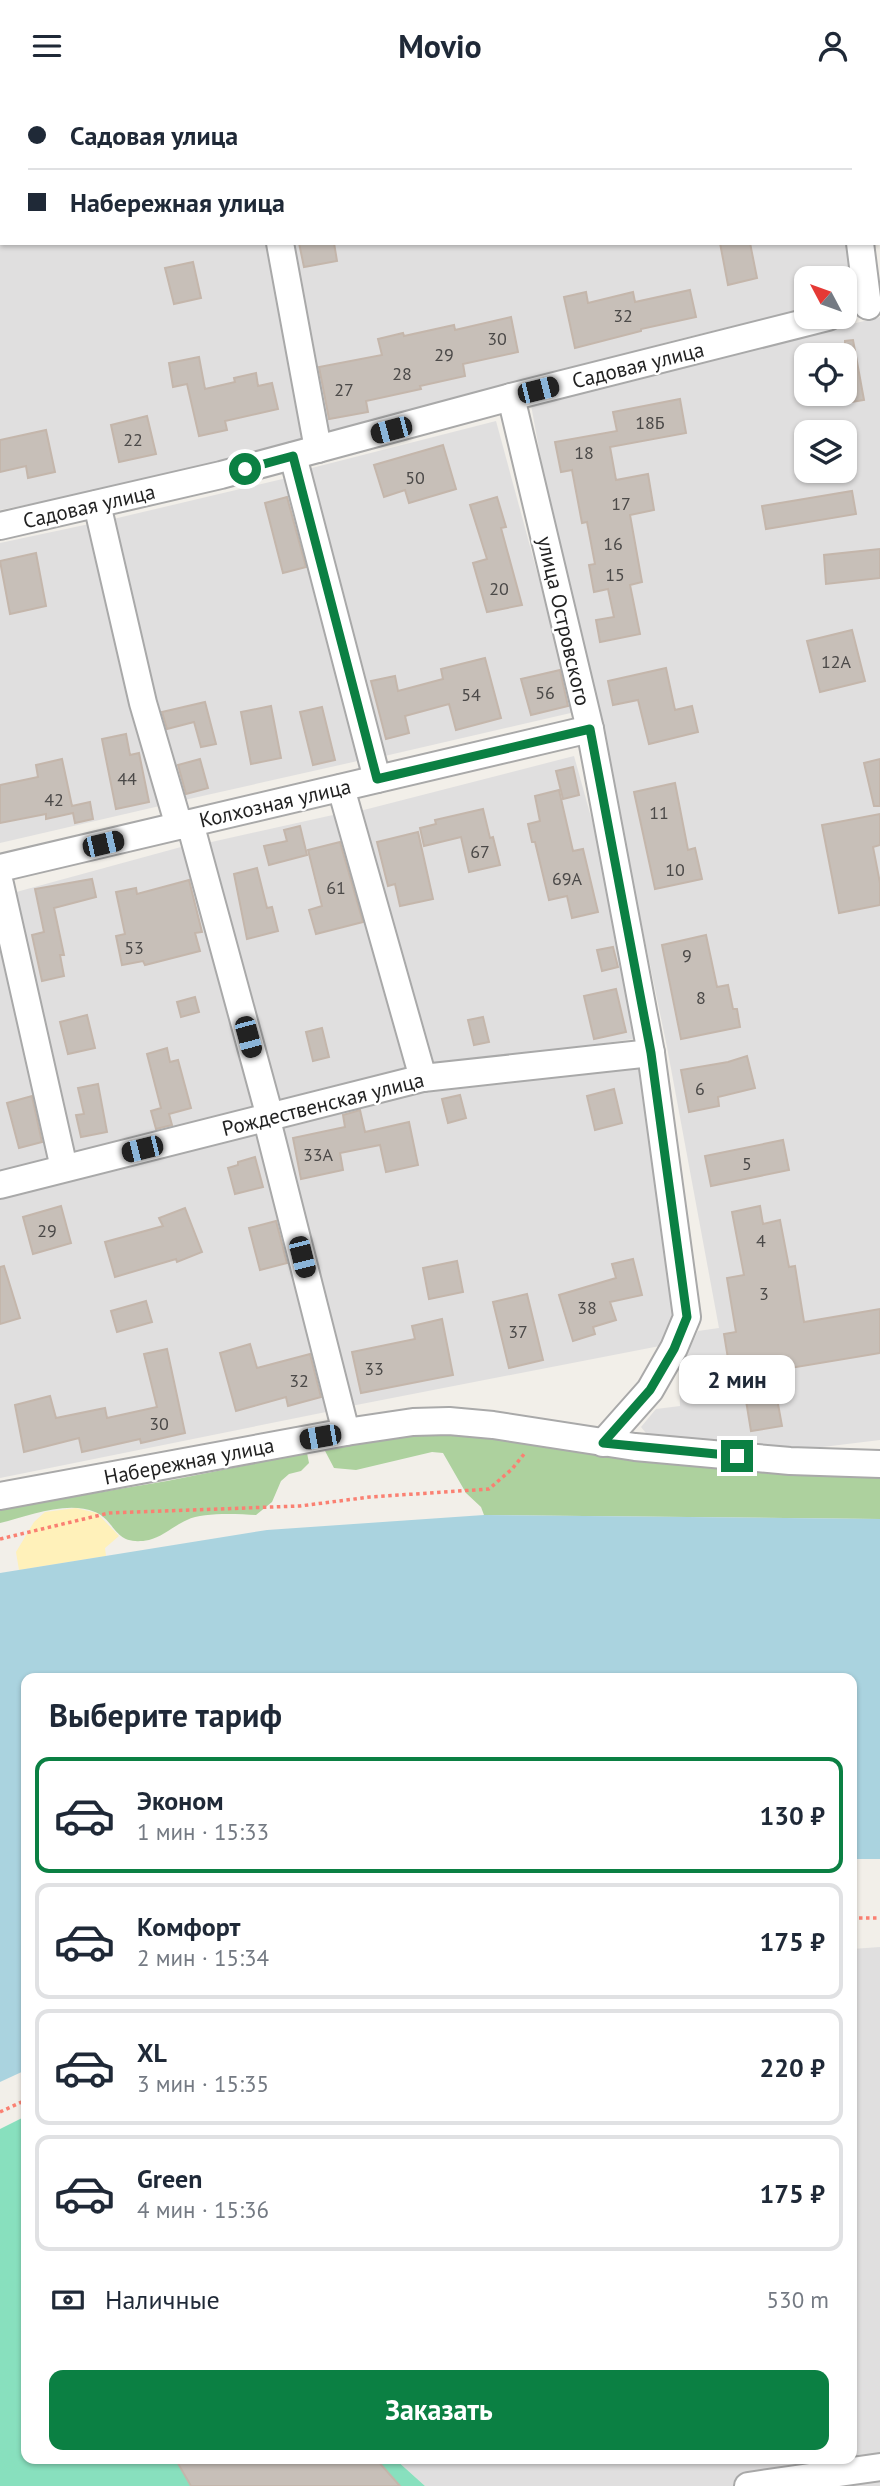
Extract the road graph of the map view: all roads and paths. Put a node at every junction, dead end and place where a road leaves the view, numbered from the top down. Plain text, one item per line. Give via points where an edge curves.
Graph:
1 (280, 245) edge
2 (860, 245) edge
3 (865, 308) edge
4 (794, 326) edge
5 (511, 397) junction
6 (318, 449) junction
7 (293, 456) junction
8 (97, 504) junction
9 (0, 526) edge
10 (590, 729) junction
11 (377, 779) junction
12 (341, 788) junction
13 (185, 825) junction
14 (0, 868) edge
15 (0, 884) edge
16 (651, 1053) junction
17 (423, 1078) junction
18 (270, 1117) junction
19 (64, 1168) junction
20 (0, 1185) edge
21 (346, 1432) junction
22 (542, 1433) junction
23 (603, 1443) junction
24 (880, 1464) edge
25 (0, 1496) edge
26 (0, 1539) edge
27 (857, 1918) edge
28 (880, 1918) edge
29 (21, 2102) edge
30 (0, 2112) edge
31 (880, 2467) edge
32 (747, 2486) edge

1 - 6 street
2 - 3 street
4 - 5 street, Садовая улица
5 - 6 street, Садовая улица
5 - 10 street, улица Островского
6 - 7 street, Садовая улица
7 - 8 street, Садовая улица
7 - 11 street
8 - 9 street, Садовая улица
8 - 13 street via 143,703
10 - 11 street, Колхозная улица
10 - 16 street, улица Островского
11 - 12 street, Колхозная улица
12 - 13 street, Колхозная улица
12 - 17 street
13 - 14 street, Колхозная улица
13 - 18 street
15 - 19 street
16 - 17 street, Рождественская улица
16 - 23 street, улица Островского via 687,1317 650,1390
17 - 18 street, Рождественская улица
18 - 19 street, Рождественская улица
18 - 21 street via 269,1128
19 - 20 street, Рождественская улица
21 - 22 street, Набережная улица via 449,1421
21 - 25 street, Набережная улица
22 - 23 street, Набережная улица
22 - 26 path via 489,1489 300,1506 109,1513
23 - 24 street, Набережная улица via 790,1461
27 - 28 path
29 - 30 path
31 - 32 street

